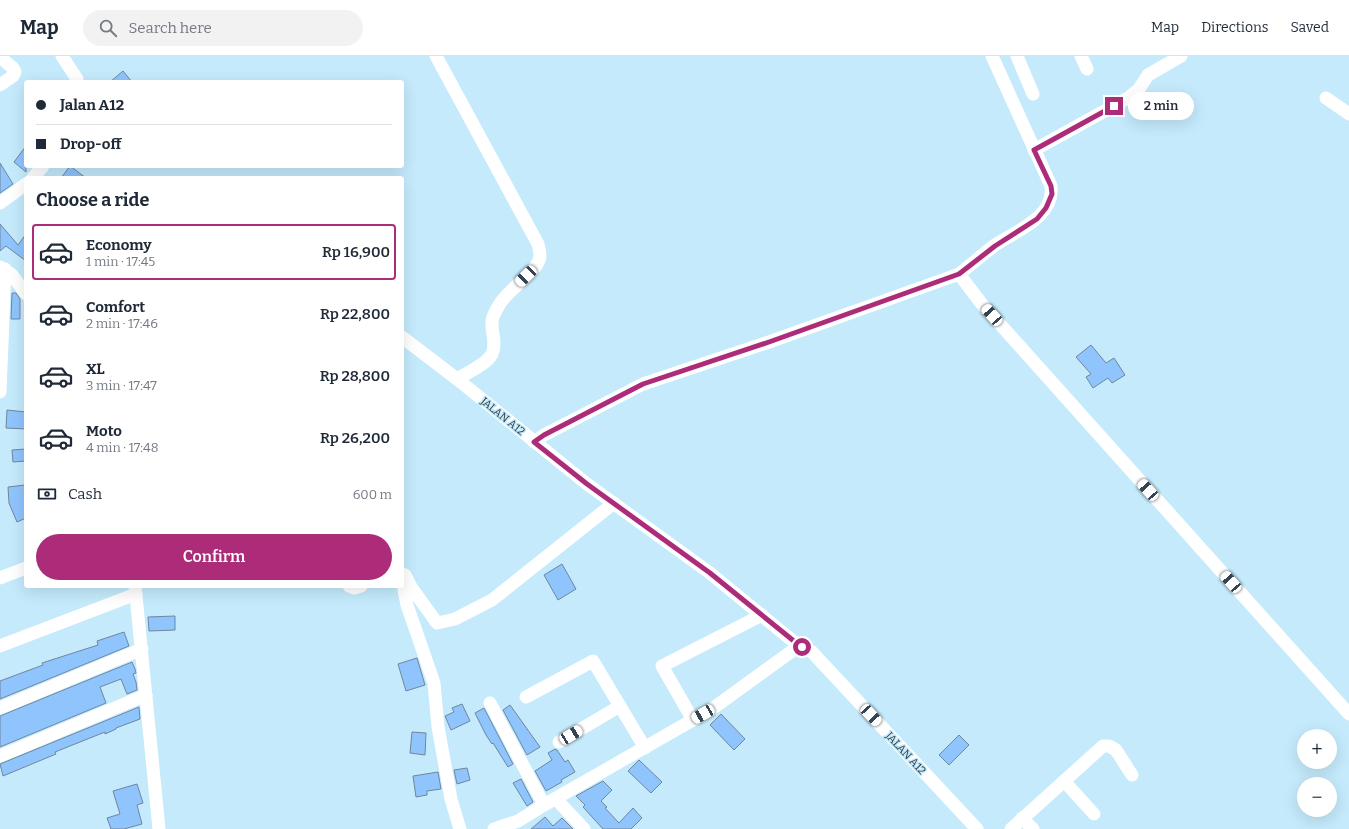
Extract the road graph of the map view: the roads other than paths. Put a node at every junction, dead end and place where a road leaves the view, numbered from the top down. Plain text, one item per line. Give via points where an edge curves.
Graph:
1 (62, 56) edge
2 (436, 56) edge
3 (992, 56) edge
4 (1016, 56) edge
5 (1082, 56) edge
6 (1181, 56) edge
7 (0, 57) edge
8 (1087, 68) dead end
9 (77, 79) dead end
10 (0, 85) edge
11 (1033, 94) dead end
12 (1326, 98) dead end
13 (1349, 114) edge
14 (1034, 150) junction
15 (41, 168) edge
16 (35, 176) edge
17 (24, 185) edge
18 (0, 203) edge
19 (2, 268) edge
20 (959, 274) junction
21 (24, 291) edge
22 (404, 338) edge
23 (457, 379) junction
24 (0, 392) edge
25 (534, 442) junction
26 (614, 503) junction
27 (24, 569) edge
28 (404, 575) edge
29 (0, 578) edge
30 (411, 587) junction
31 (135, 590) edge
32 (762, 615) junction
33 (0, 646) edge
34 (800, 646) junction
35 (142, 649) junction
36 (146, 695) junction
37 (526, 697) dead end
38 (490, 703) dead end
39 (620, 706) junction
40 (0, 708) edge
41 (1349, 714) edge
42 (693, 720) junction
43 (559, 742) dead end
44 (645, 748) junction
45 (0, 756) edge
46 (1132, 775) dead end
47 (1064, 780) junction
48 (550, 802) junction
49 (1094, 814) dead end
50 (1022, 818) junction
51 (522, 825) edge
52 (159, 829) edge
53 (460, 829) edge
54 (494, 829) edge
55 (584, 829) edge
56 (977, 829) edge
57 (1011, 829) edge
58 (1033, 829) edge

1 - 9 street
2 - 23 street via 540,252 535,268 508,293 492,319 492,355
3 - 14 street
4 - 11 street
5 - 8 street
6 - 14 street via 1148,75 1139,89 1128,98
7 - 10 street via 15,72
12 - 13 street
14 - 20 street via 1051,186 1052,194 1046,208 1037,219 995,246
15 - 16 street
17 - 18 street
19 - 21 street via 12,274
19 - 24 street
20 - 25 street via 643,384
20 - 41 street via 981,303
22 - 23 street, JALAN A12
23 - 25 street, JALAN A12
25 - 26 street, JALAN A12
26 - 30 street via 492,600 455,618 437,623
26 - 32 street, JALAN A12 via 710,573
27 - 29 street
28 - 30 street
30 - 53 street via 407,586 404,590 407,605 434,683 438,727 451,798
31 - 33 street
31 - 35 street
32 - 34 street, JALAN A12
32 - 42 street via 662,666
34 - 42 street
34 - 56 street, JALAN A12 via 812,652
35 - 36 street
35 - 40 street
36 - 45 street
36 - 52 street
37 - 39 street via 593,661
38 - 48 street
39 - 43 street
39 - 44 street
42 - 44 street
44 - 48 street
46 - 47 street via 1116,750 1103,746
47 - 49 street
47 - 50 street
48 - 51 street
48 - 55 street
50 - 57 street
50 - 58 street
51 - 54 street

